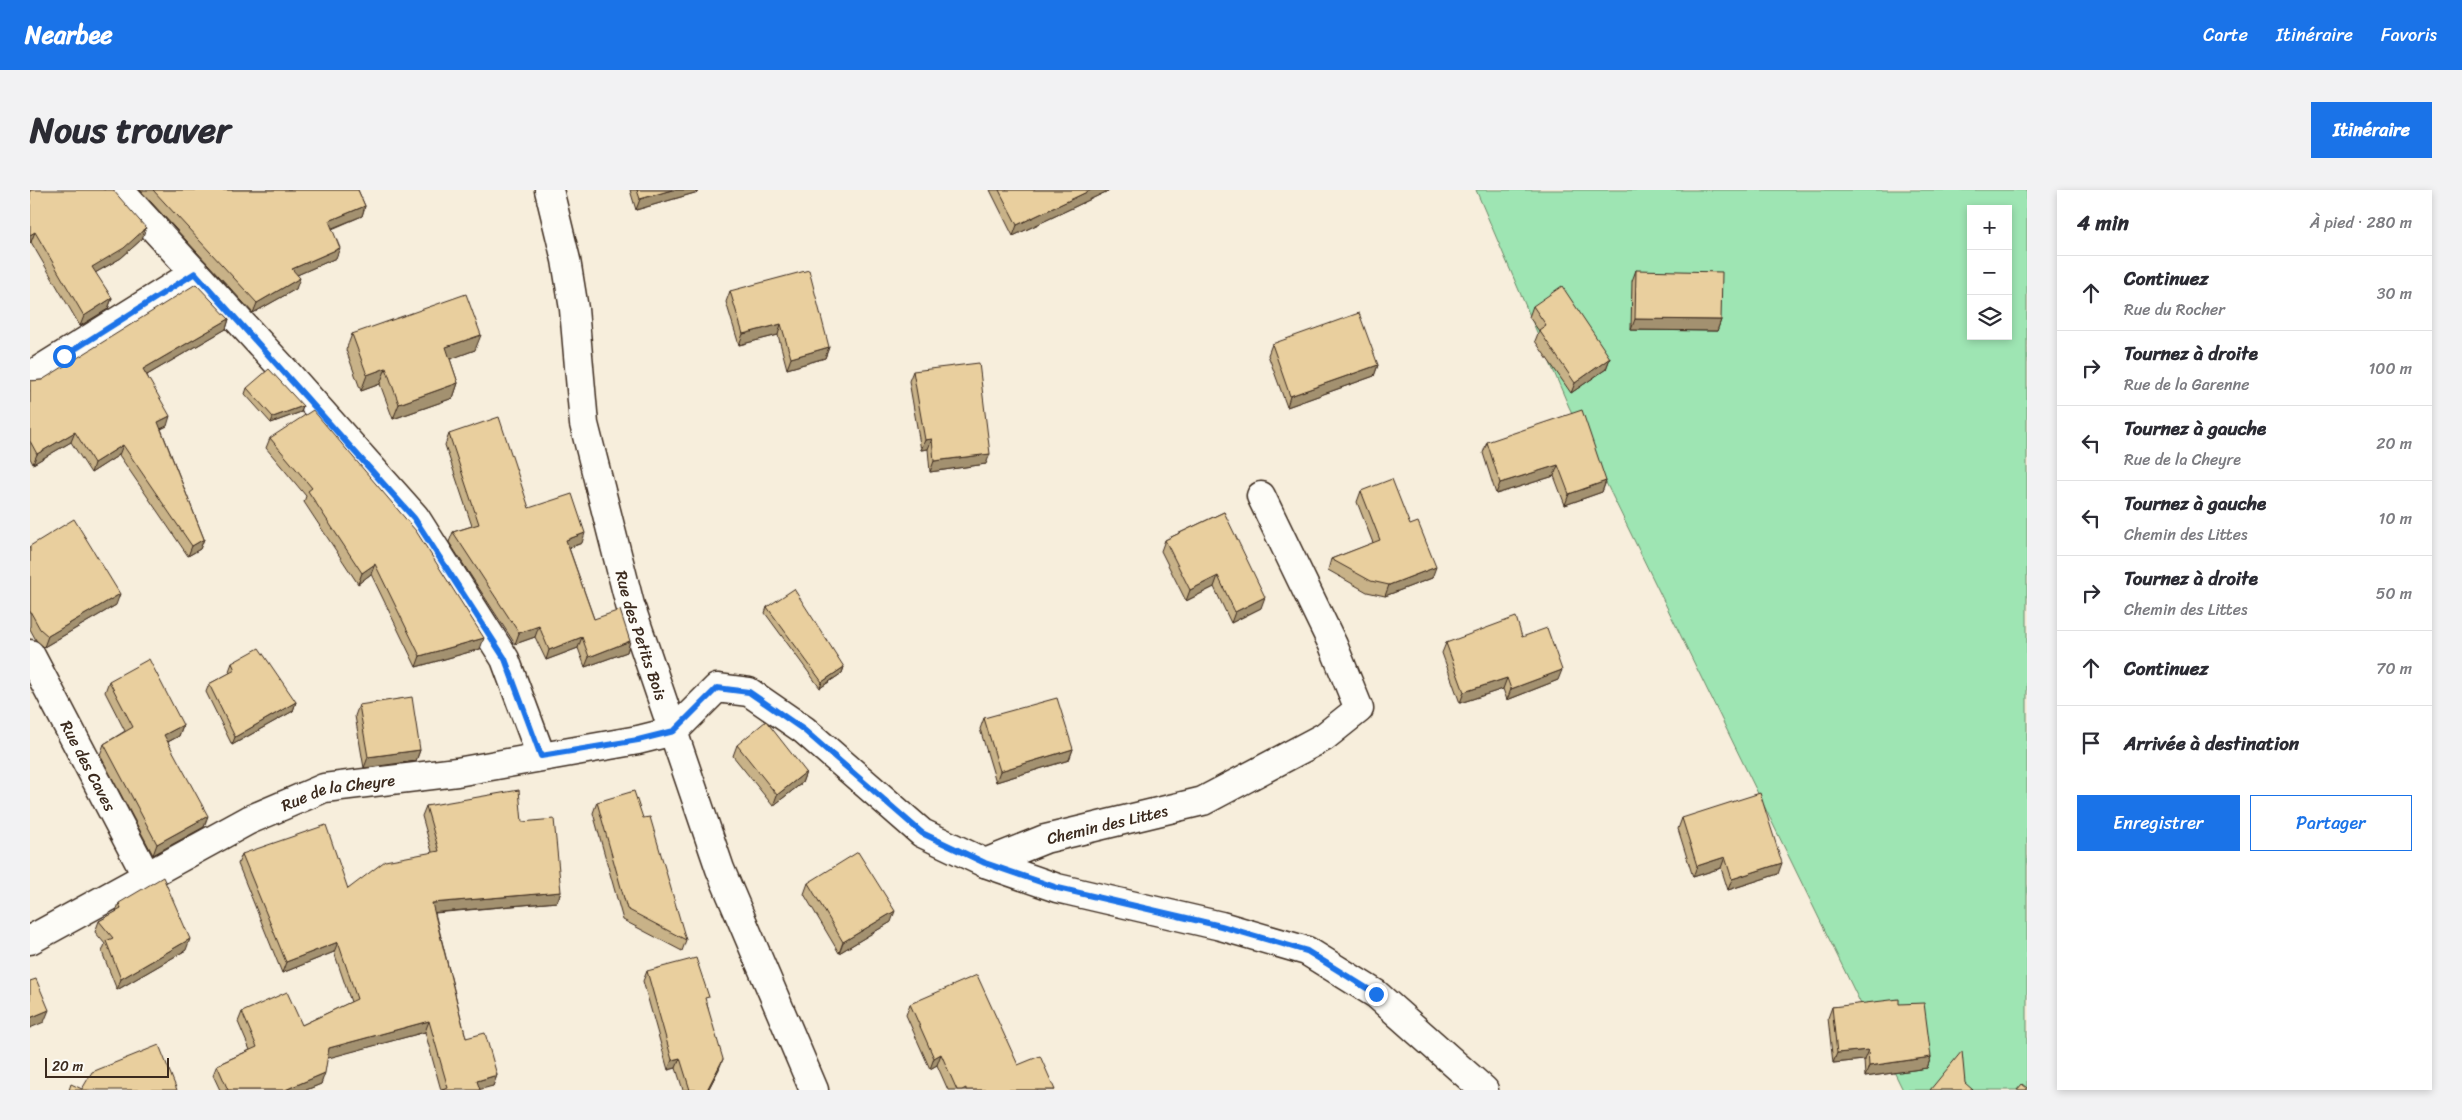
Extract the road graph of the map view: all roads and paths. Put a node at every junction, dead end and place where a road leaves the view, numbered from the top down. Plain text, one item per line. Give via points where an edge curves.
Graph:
1 (119, 190) edge
2 (549, 190) edge
3 (195, 273) junction
4 (30, 376) edge
5 (1261, 496) dead end
6 (30, 654) edge
7 (674, 731) junction
8 (541, 756) junction
9 (985, 863) junction
10 (147, 877) junction
11 (30, 940) edge
12 (814, 1090) edge
13 (1484, 1090) edge

1 - 3 street
2 - 7 street, Rue des Petits Bois via 574,309 584,424 630,605
3 - 4 street
3 - 8 street via 414,518 505,659
5 - 9 street, Chemin des Littes via 1333,645 1359,709 1324,737 1203,801 1045,839
6 - 10 street, Rue des Caves
7 - 8 street, Rue de la Cheyre
7 - 9 street via 717,688 749,692 804,730 922,833
7 - 12 street, Rue des Petits Bois via 720,869
8 - 10 street, Rue de la Cheyre via 456,772 324,788 249,820
9 - 13 street via 1058,888 1221,926 1307,951 1376,994
10 - 11 street, Rue de la Cheyre

